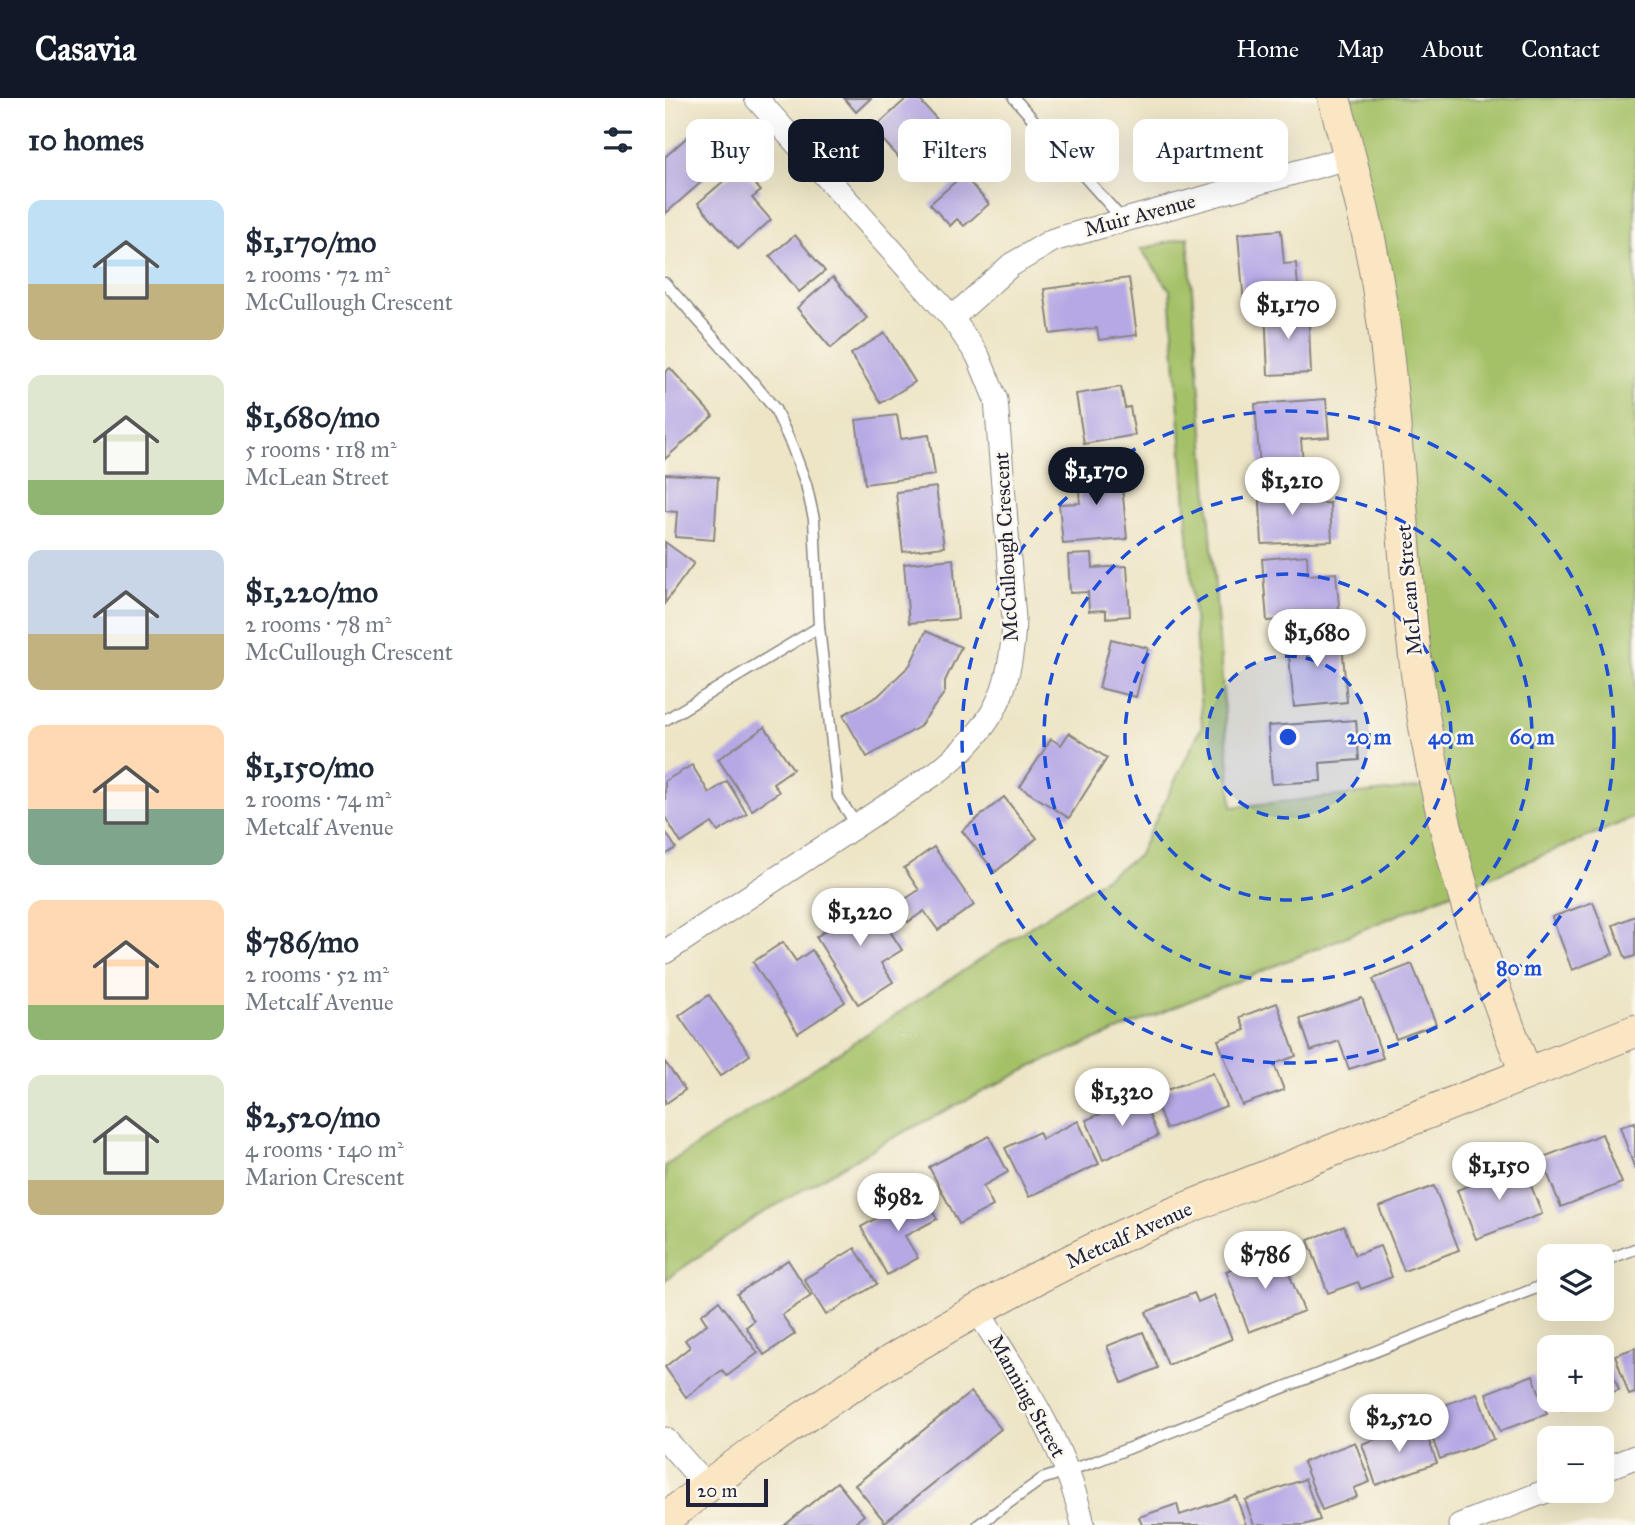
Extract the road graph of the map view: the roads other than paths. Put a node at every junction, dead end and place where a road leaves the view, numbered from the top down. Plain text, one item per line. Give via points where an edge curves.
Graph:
1 (756, 98) edge
2 (1014, 98) edge
3 (1334, 98) edge
4 (1350, 157) junction
5 (1123, 220) junction
6 (665, 283) edge
7 (952, 318) junction
8 (819, 627) junction
9 (665, 720) edge
10 (856, 824) junction
11 (665, 952) edge
12 (1635, 1031) edge
13 (1526, 1073) junction
14 (1635, 1249) edge
15 (1614, 1257) edge
16 (1537, 1288) edge
17 (977, 1310) junction
18 (665, 1439) edge
19 (1635, 1457) edge
20 (1614, 1465) edge
21 (1067, 1470) junction
22 (707, 1486) junction
23 (1537, 1495) edge
24 (665, 1519) edge
25 (978, 1525) edge
26 (1083, 1525) edge
27 (1461, 1525) edge

1 - 7 street, McCullough Crescent
2 - 5 lane
3 - 4 street, McLean Street
4 - 5 street, Muir Avenue
4 - 13 street, McLean Street via 1383,319 1414,651 1428,746 1467,907
5 - 7 street, Muir Avenue via 1037,248
6 - 8 lane via 775,409 792,446 814,519
7 - 10 street, McCullough Crescent via 984,368 999,418 1014,619 1010,668 994,712 969,745 936,773
8 - 9 lane
8 - 10 lane via 838,797
10 - 11 street, McCullough Crescent
12 - 13 street, Metcalf Avenue
13 - 17 street, Metcalf Avenue via 1170,1215
14 - 15 lane
16 - 21 lane
17 - 21 street, Manning Street via 1044,1419
17 - 22 street, Metcalf Avenue via 868,1373
18 - 22 street
19 - 20 street
21 - 25 lane via 1042,1479
21 - 26 street, Manning Street
22 - 24 street, Metcalf Avenue
23 - 27 street

